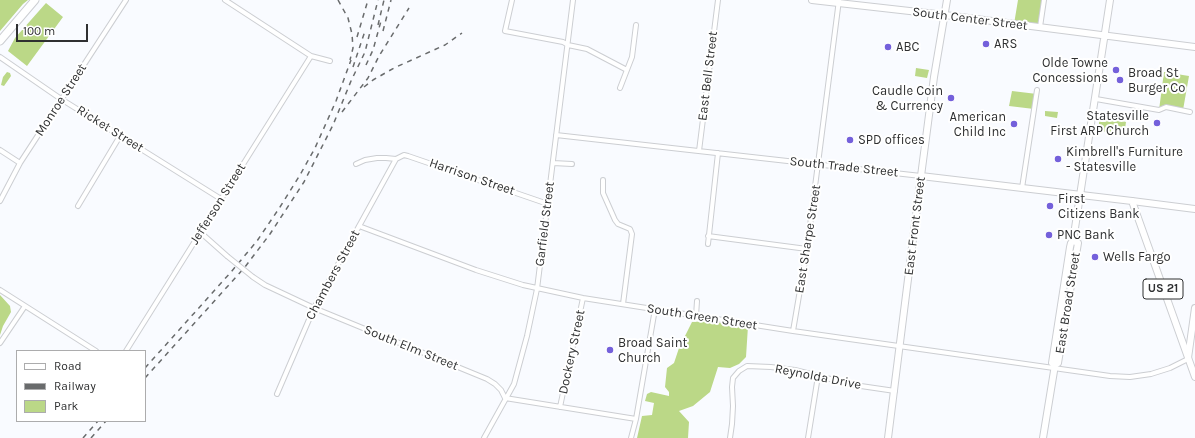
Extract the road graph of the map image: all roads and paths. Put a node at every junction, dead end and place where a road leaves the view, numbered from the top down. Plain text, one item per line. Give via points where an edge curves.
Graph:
1 (35, 0) edge
2 (126, 0) edge
3 (225, 0) edge
4 (512, 0) edge
5 (573, 0) edge
6 (718, 0) edge
7 (812, 0) edge
8 (948, 0) edge
9 (1044, 0) edge
10 (1110, 0) edge
11 (839, 2) edge
12 (945, 15) junction
13 (636, 25) dead end
14 (1040, 27) junction
15 (1105, 36) junction
16 (0, 41) edge
17 (568, 45) junction
18 (1195, 47) edge
19 (311, 56) junction
20 (0, 57) edge
21 (330, 61) dead end
22 (627, 70) junction
23 (620, 88) dead end
24 (1037, 90) dead end
25 (61, 99) junction
26 (1096, 99) junction
27 (1190, 112) dead end
28 (556, 135) junction
29 (120, 136) junction
30 (0, 150) edge
31 (699, 151) junction
32 (718, 153) junction
33 (396, 159) junction
34 (553, 162) junction
35 (20, 164) junction
36 (356, 164) dead end
37 (572, 164) dead end
38 (819, 164) junction
39 (921, 176) junction
40 (603, 180) dead end
41 (1022, 188) junction
42 (1080, 194) junction
43 (221, 199) junction
44 (0, 201) edge
45 (1132, 201) junction
46 (548, 204) junction
47 (78, 206) dead end
48 (1195, 209) edge
49 (359, 226) junction
50 (200, 232) junction
51 (708, 236) junction
52 (708, 244) dead end
53 (807, 249) junction
54 (537, 289) junction
55 (0, 290) edge
56 (583, 298) junction
57 (697, 301) dead end
58 (622, 304) junction
59 (25, 306) junction
60 (314, 308) junction
61 (1195, 308) edge
62 (655, 309) junction
63 (696, 316) junction
64 (793, 331) junction
65 (0, 343) edge
66 (900, 347) junction
67 (94, 350) edge
68 (127, 350) edge
69 (1188, 359) junction
70 (1055, 367) junction
71 (818, 376) junction
72 (1195, 377) edge
73 (895, 391) junction
74 (277, 394) dead end
75 (505, 398) junction
76 (560, 407) junction
77 (636, 419) junction
78 (484, 438) edge
79 (631, 438) edge
80 (730, 438) edge
81 (808, 438) edge
82 (888, 438) edge
83 (1043, 438) edge

1 - 16 highway
2 - 25 street, Monroe Street
3 - 19 street
4 - 17 street via 506,31
5 - 17 street, Garfield Street
6 - 31 street, East Bell Street
7 - 11 main road, South Center Street
8 - 12 main road, East Front Street
9 - 14 street
10 - 15 main road, East Broad Street
11 - 12 main road, South Center Street
11 - 38 street, East Sharpe Street
12 - 14 main road, South Center Street
12 - 39 main road, East Front Street
13 - 22 street via 632,57
14 - 15 main road, South Center Street
15 - 18 main road, South Center Street
15 - 26 main road, East Broad Street
17 - 22 street via 587,49
17 - 28 street, Garfield Street
19 - 21 street
19 - 43 street, Jefferson Street
20 - 25 street, Ricket Street
22 - 23 street
24 - 41 street
25 - 29 street, Ricket Street
25 - 35 street, Monroe Street
26 - 27 street via 1159,110 1166,107
26 - 42 main road, East Broad Street
28 - 31 street, South Trade Street
28 - 34 street, Garfield Street
29 - 43 street, Ricket Street
29 - 47 street
30 - 35 street
31 - 32 street, South Trade Street
32 - 38 street, South Trade Street
32 - 51 street
33 - 36 street, Harrison Street via 377,158
33 - 46 street, Harrison Street via 408,156
33 - 49 street, Chambers Street
34 - 37 street
34 - 46 street, Garfield Street
35 - 44 street, Monroe Street
38 - 39 street, South Trade Street
38 - 53 street, East Sharpe Street
39 - 41 main road, South Trade Street
39 - 66 main road, East Front Street
40 - 58 street via 603,193 615,220 632,231
41 - 42 main road, South Trade Street
42 - 45 main road, South Trade Street
42 - 70 main road, East Broad Street via 1074,241 1078,243 1067,292 1058,363
43 - 50 street, Jefferson Street
45 - 48 main road, South Trade Street
45 - 69 main road, US 21
46 - 54 street, Garfield Street
49 - 54 street, South Green Street via 476,270
49 - 60 street, Chambers Street
50 - 60 street, South Elm Street, bridge via 253,277
50 - 68 street, Jefferson Street
51 - 52 street
51 - 53 street
53 - 64 street, East Sharpe Street
54 - 56 street, South Green Street
54 - 75 street, Garfield Street via 514,384
55 - 59 street
56 - 58 street, South Green Street
56 - 76 street, Dockery Street
57 - 63 street
58 - 62 street, South Green Street
59 - 65 street
59 - 67 street
60 - 74 street, Chambers Street
60 - 75 street, South Elm Street via 487,379 498,387
61 - 69 main road
62 - 63 street, South Green Street
62 - 77 street
63 - 64 street, South Green Street
64 - 66 street, South Green Street
66 - 70 street, South Green Street
66 - 73 main road, East Front Street
69 - 70 street, South Green Street via 1170,368 1130,377
69 - 72 main road, US 21
70 - 83 main road, East Broad Street
71 - 73 street, Reynolda Drive
71 - 80 street, Reynolda Drive via 771,367 747,366 739,370 733,378
71 - 81 street
73 - 82 main road, East Front Street
75 - 76 street
75 - 78 street, Garfield Street
76 - 77 street
77 - 79 street

